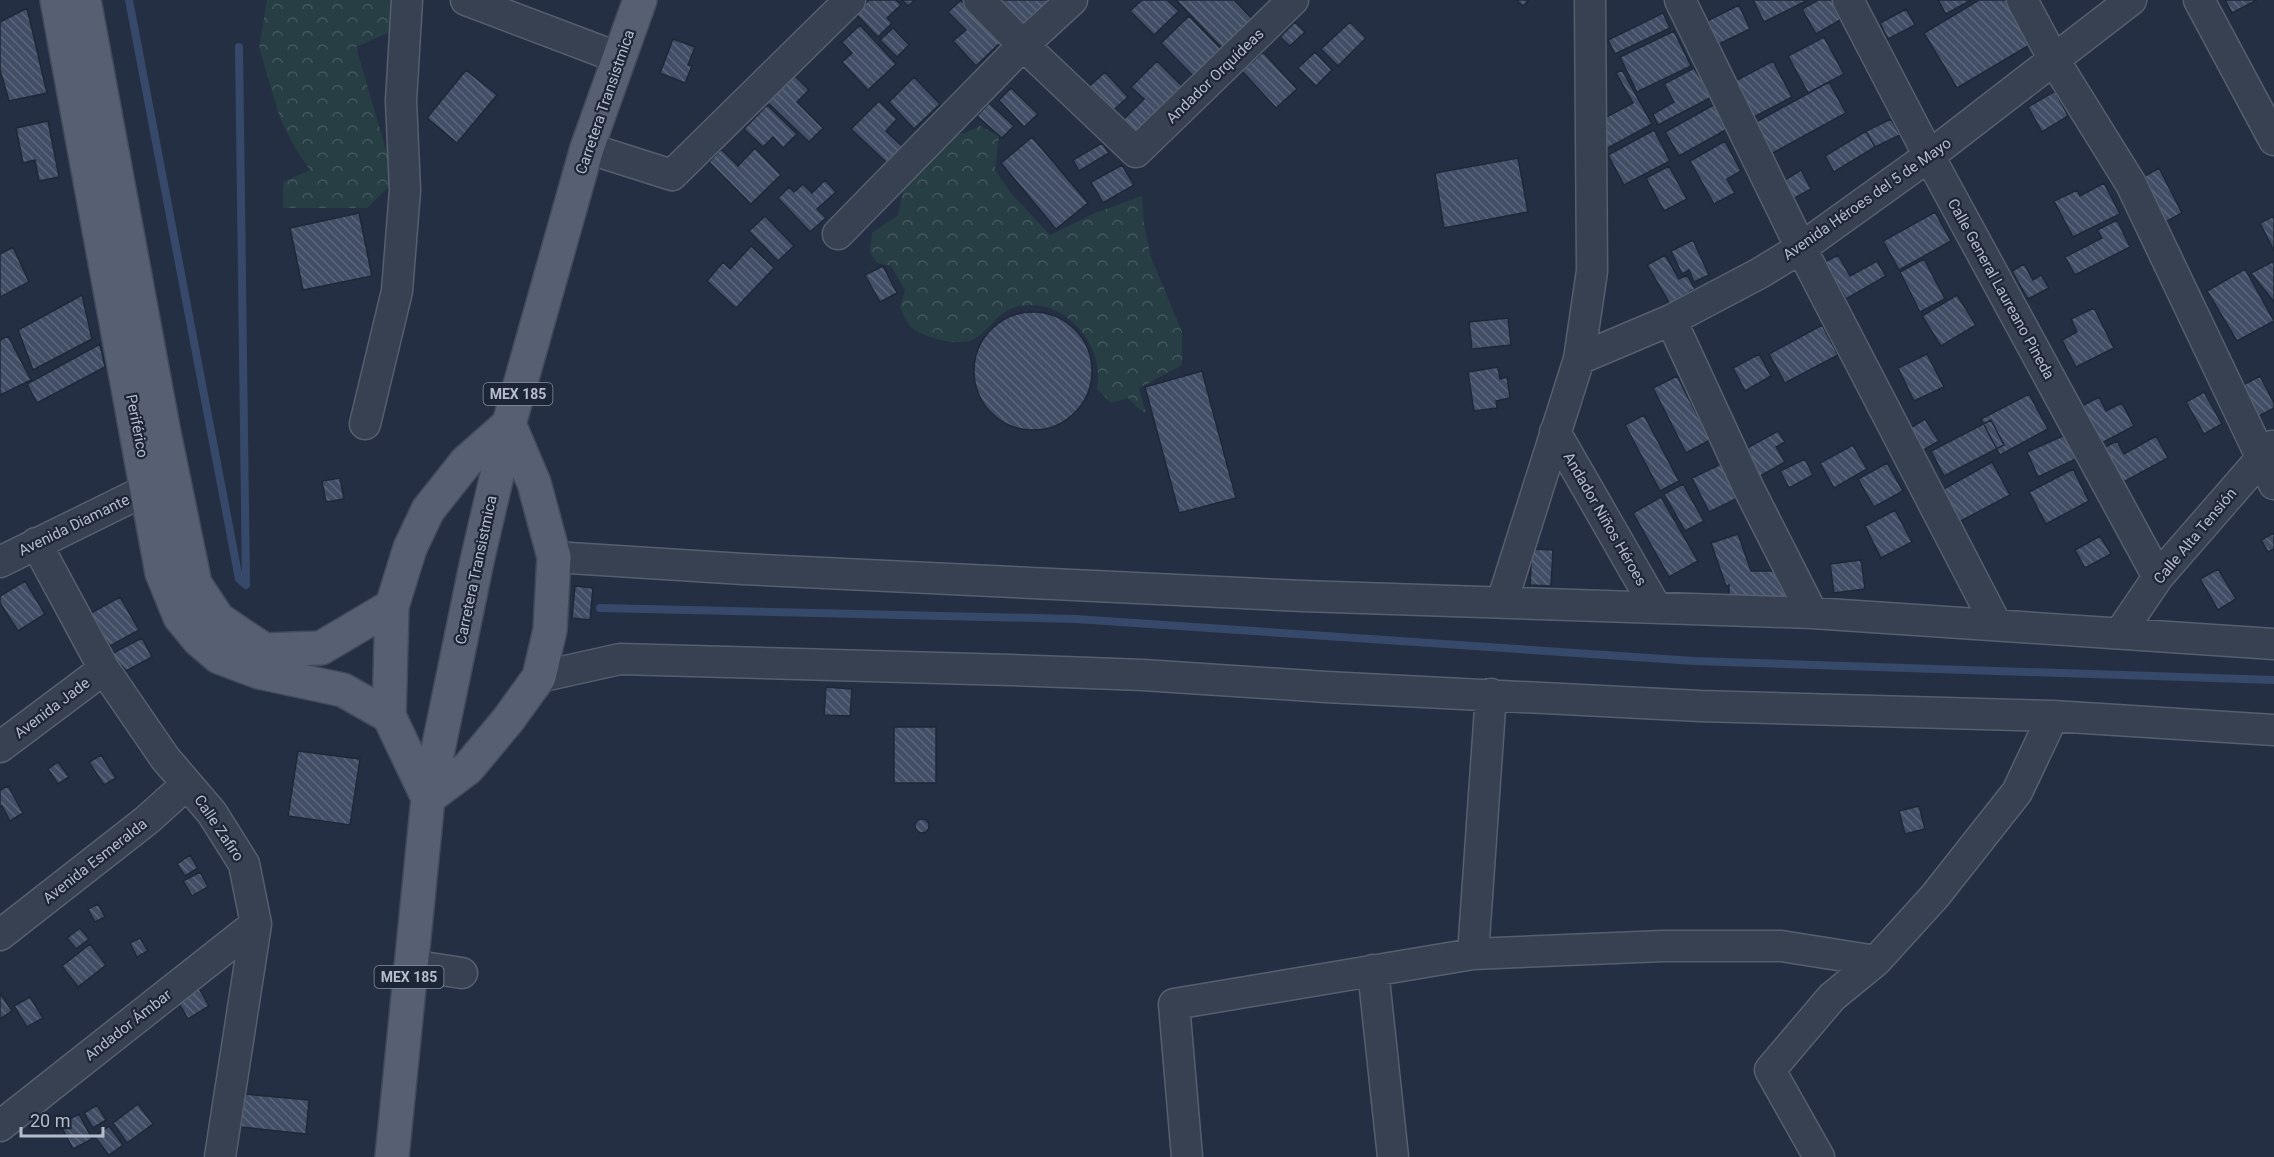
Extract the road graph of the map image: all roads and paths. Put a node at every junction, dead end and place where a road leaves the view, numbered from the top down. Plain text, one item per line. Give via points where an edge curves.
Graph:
1 (57, 0) edge
2 (84, 0) edge
3 (407, 0) edge
4 (466, 0) edge
5 (640, 0) edge
6 (850, 0) edge
7 (979, 0) edge
8 (1072, 0) edge
9 (1293, 0) edge
10 (1590, 0) edge
11 (1680, 0) edge
12 (1848, 0) edge
13 (2022, 0) edge
14 (2131, 0) edge
15 (2199, 0) edge
16 (1023, 45) junction
17 (619, 58) junction
18 (2054, 60) junction
19 (2274, 140) edge
20 (587, 148) junction
21 (1929, 156) junction
22 (838, 234) dead end
23 (1801, 248) junction
24 (1671, 320) junction
25 (1579, 359) junction
26 (365, 424) dead end
27 (509, 424) junction
28 (1556, 432) junction
29 (2270, 462) edge
30 (148, 489) junction
31 (36, 543) junction
32 (554, 557) junction
33 (0, 562) edge
34 (2158, 577) junction
35 (1502, 602) junction
36 (392, 606) junction
37 (1654, 606) junction
38 (1812, 613) junction
39 (1996, 624) junction
40 (208, 629) junction
41 (2120, 633) junction
42 (2274, 644) edge
43 (104, 669) junction
44 (539, 677) junction
45 (1491, 694) junction
46 (389, 716) junction
47 (2053, 716) junction
48 (2274, 730) edge
49 (0, 747) edge
50 (187, 784) junction
51 (428, 798) junction
52 (256, 924) junction
53 (0, 935) edge
54 (1473, 954) junction
55 (1876, 961) junction
56 (410, 965) junction
57 (1373, 970) junction
58 (462, 973) dead end
59 (0, 1126) edge
60 (220, 1157) edge
61 (392, 1157) edge
62 (1187, 1157) edge
63 (1393, 1157) edge
64 (1819, 1157) edge

1 - 30 main road, Periférico
2 - 40 main road, Periférico via 161,417
3 - 26 street via 401,101 405,190 397,291
4 - 17 street
5 - 17 main road, Carretera Transistmica / MEX 185
6 - 20 street via 672,175
7 - 16 street
8 - 16 street
9 - 16 street, Andador Orquídeas via 1136,152
10 - 25 street via 1592,271
11 - 23 street
12 - 21 street, Calle General Laureano Pineda
13 - 18 street
14 - 18 street, Avenida Héroes del 5 de Mayo
15 - 19 street
16 - 22 street
17 - 20 main road, Carretera Transistmica / MEX 185
18 - 21 street, Avenida Héroes del 5 de Mayo
18 - 29 street via 2131,184
20 - 27 main road, Carretera Transistmica / MEX 185
21 - 23 street, Avenida Héroes del 5 de Mayo
21 - 34 street, Calle General Laureano Pineda
23 - 24 street, Avenida Héroes del 5 de Mayo
23 - 39 street
24 - 25 street, Avenida Héroes del 5 de Mayo
24 - 38 street
25 - 28 street
27 - 32 main road via 534,483
27 - 36 main road via 466,462 428,510 410,548
27 - 51 main road, Carretera Transistmica / MEX 185
28 - 35 street
28 - 37 street, Andador Niños Héroes
29 - 34 street, Calle Alta Tensión
30 - 31 street, Avenida Diamante
30 - 40 main road, Periférico via 162,573 180,617
31 - 33 street, Avenida Diamante
31 - 43 street, Calle Zafiro
32 - 35 street via 1160,589
32 - 44 main road via 550,630
34 - 41 street, Calle Alta Tensión
35 - 37 street
36 - 40 main road, Periférico via 321,648 264,650
36 - 46 main road
37 - 38 street
38 - 39 street
39 - 41 street
40 - 46 main road, Periférico via 219,657 259,672 343,690
41 - 42 street
43 - 49 street, Avenida Jade
43 - 50 street, Calle Zafiro
44 - 45 street via 620,659 1132,675
44 - 51 main road via 468,768
45 - 47 street via 1700,706
45 - 54 street
46 - 51 main road
47 - 48 street
47 - 55 street via 2016,792 1935,896
50 - 52 street, Calle Zafiro via 212,813 244,864
50 - 53 street, Avenida Esmeralda
51 - 56 main road, Carretera Transistmica / MEX 185
52 - 59 street, Andador Ámbar
52 - 60 street, Calle Zafiro
54 - 55 street via 1664,946 1781,946
54 - 57 street
55 - 64 street via 1832,997 1770,1070
56 - 58 street
56 - 61 main road, Carretera Transistmica / MEX 185
57 - 62 street via 1174,1004
57 - 63 street

